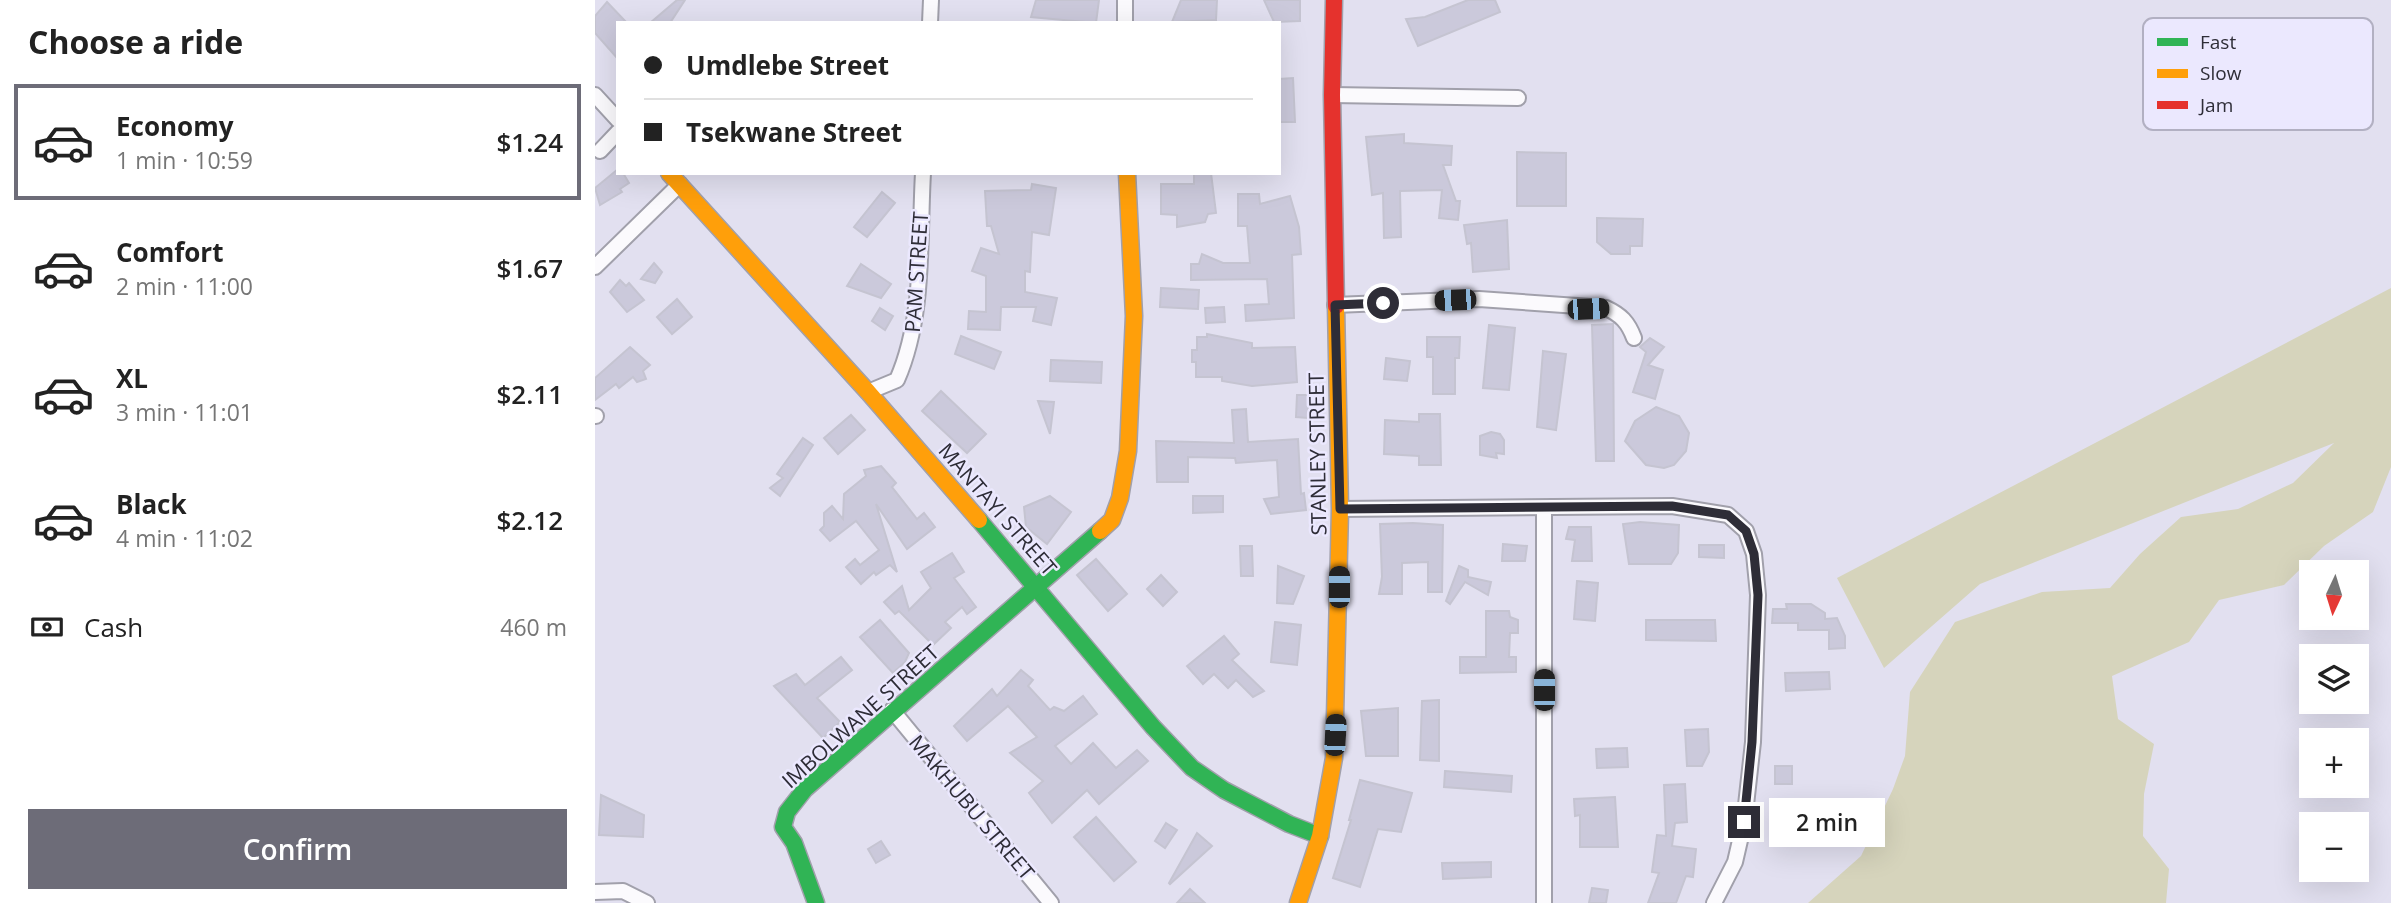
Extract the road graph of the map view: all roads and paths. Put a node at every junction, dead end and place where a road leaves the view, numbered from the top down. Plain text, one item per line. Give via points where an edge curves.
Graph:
1 (931, 0) edge
2 (1125, 0) edge
3 (1334, 0) edge
4 (930, 21) edge
5 (1125, 21) edge
6 (1332, 94) junction
7 (595, 95) edge
8 (1518, 98) dead end
9 (616, 118) edge
10 (616, 134) edge
11 (600, 151) dead end
12 (923, 175) edge
13 (1127, 175) edge
14 (675, 179) edge
15 (595, 267) edge
16 (1335, 305) junction
17 (1634, 338) dead end
18 (868, 392) junction
19 (1340, 509) junction
20 (1544, 509) junction
21 (1038, 588) junction
22 (892, 710) junction
23 (1320, 836) junction
24 (595, 892) edge
25 (647, 903) edge
26 (816, 903) edge
27 (1051, 903) edge
28 (1298, 903) edge
29 (1544, 903) edge
30 (1714, 903) edge

1 - 4 street
2 - 5 street
3 - 6 street, STANLEY STREET
6 - 8 street
6 - 16 street, STANLEY STREET
7 - 9 street
10 - 11 street
12 - 18 street, PAM STREET via 916,314 908,354 897,380
13 - 21 street, IMBOLWANE STREET via 1134,316 1128,451 1120,498 1112,520
14 - 15 street
14 - 18 street, MANTAYI STREET
16 - 17 street via 1479,299 1605,308 1618,313
16 - 19 street, STANLEY STREET
18 - 21 street, MANTAYI STREET
19 - 20 street
19 - 23 street, STANLEY STREET via 1334,758
20 - 29 street
20 - 30 street via 1672,506 1728,515 1746,531 1754,554 1758,595 1752,742 1735,862
21 - 22 street, IMBOLWANE STREET
21 - 23 street, MANTAYI STREET via 1192,768 1224,790
22 - 26 street, IMBOLWANE STREET via 804,789 787,812 783,827
22 - 27 street, MAKHUBU STREET
23 - 28 street, STANLEY STREET
24 - 25 street via 623,891

